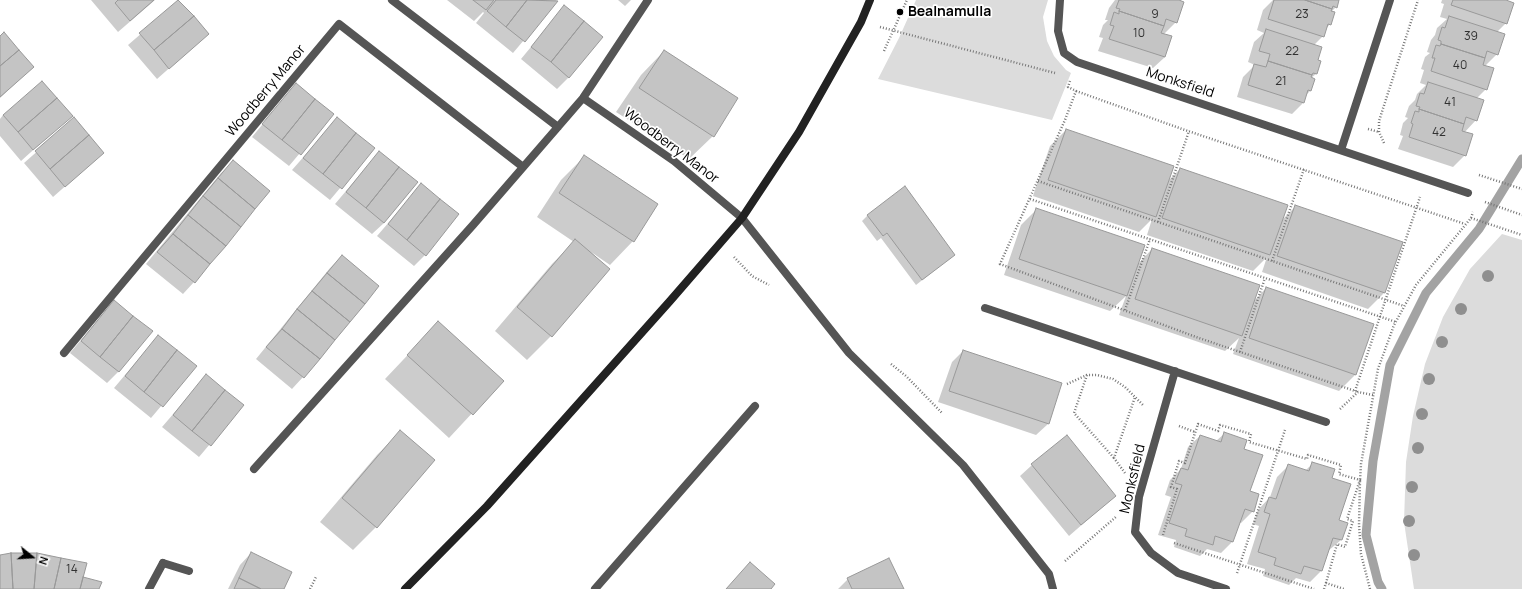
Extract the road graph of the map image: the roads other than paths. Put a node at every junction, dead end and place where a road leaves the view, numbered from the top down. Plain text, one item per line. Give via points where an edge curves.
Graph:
1 (392, 0) edge
2 (648, 0) edge
3 (870, 0) edge
4 (1060, 0) edge
5 (1390, 0) edge
6 (583, 98) junction
7 (558, 127) junction
8 (1341, 150) junction
9 (523, 167) junction
10 (1468, 193) dead end
11 (742, 218) junction
12 (986, 308) dead end
13 (64, 353) dead end
14 (1175, 371) junction
15 (755, 406) dead end
16 (1326, 422) road end
17 (254, 469) dead end
18 (189, 571) dead end
19 (149, 589) edge
20 (405, 589) edge
21 (595, 589) edge
22 (1052, 589) edge
23 (1226, 589) edge

1 - 7 street
2 - 6 street
3 - 11 main road via 861,22 799,132
4 - 8 street, Monksfield via 1058,31 1064,53 1077,62
5 - 8 street
6 - 7 street
6 - 11 street, Woodberry Manor via 674,161
7 - 9 street
8 - 10 street, Monksfield
9 - 13 street, Woodberry Manor via 339,24
9 - 17 street
11 - 20 main road via 486,506
11 - 22 street, Woodberry Manor via 849,353 963,465 1049,574
12 - 14 street
14 - 16 street
14 - 23 street, Monksfield via 1139,497 1135,532 1151,554 1178,573
15 - 21 street
18 - 19 street via 163,563

